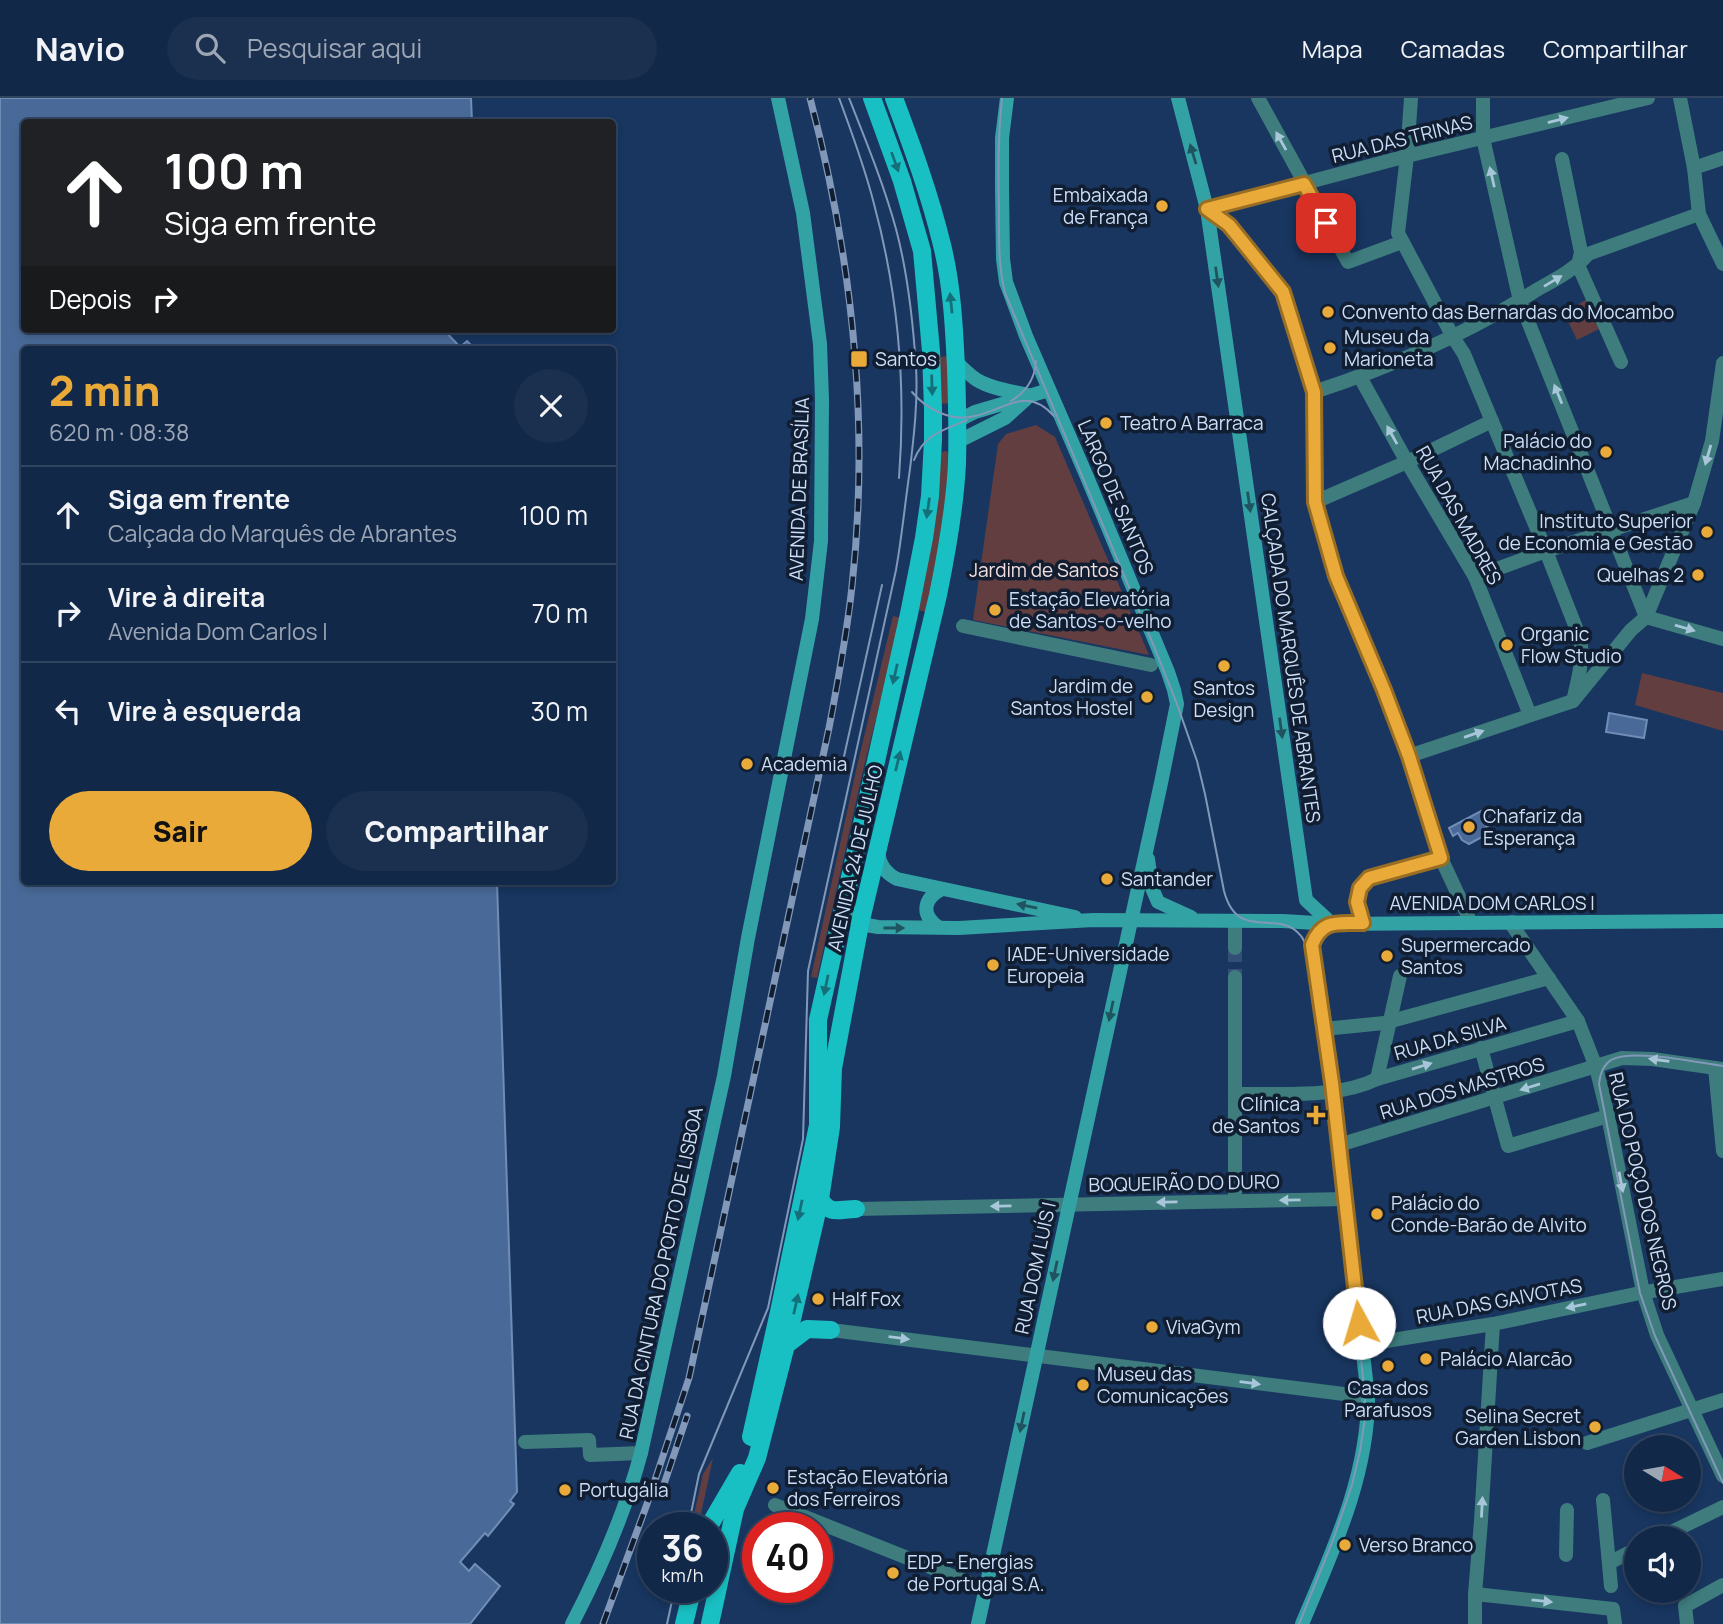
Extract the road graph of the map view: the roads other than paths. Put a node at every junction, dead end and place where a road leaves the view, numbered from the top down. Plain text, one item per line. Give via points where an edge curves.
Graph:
1 (778, 98) edge
2 (872, 98) edge
3 (894, 98) edge
4 (1006, 98) edge
5 (1178, 98) edge
6 (1258, 98) edge
7 (1411, 98) edge
8 (1483, 98) edge
9 (1648, 98) edge
10 (1680, 98) edge
11 (1483, 138) junction
12 (1407, 156) junction
13 (1723, 158) edge
14 (1562, 159) dead end
15 (1694, 168) junction
16 (1304, 184) junction
17 (1207, 209) junction
18 (1699, 214) junction
19 (1402, 242) junction
20 (1580, 258) junction
21 (1723, 264) edge
22 (1520, 301) junction
23 (1453, 337) junction
24 (955, 360) junction
25 (1621, 362) dead end
26 (1723, 363) edge
27 (1360, 377) junction
28 (1049, 390) junction
29 (1314, 392) junction
30 (1029, 396) junction
31 (957, 421) junction
32 (1492, 421) junction
33 (1718, 429) edge
34 (933, 440) junction
35 (957, 442) junction
36 (1407, 462) junction
37 (1315, 502) junction
38 (1694, 503) junction
39 (1611, 530) junction
40 (1546, 551) junction
41 (1475, 577) junction
42 (1646, 617) junction
43 (963, 626) dead end
44 (1723, 639) edge
45 (1151, 665) dead end
46 (1573, 701) junction
47 (1175, 710) joint
48 (1530, 715) junction
49 (1409, 756) junction
50 (882, 828) junction
51 (1147, 850) junction
52 (1441, 858) junction
53 (942, 889) junction
54 (846, 894) junction
55 (751, 920) joint
56 (1093, 920) junction
57 (1131, 920) junction
58 (1198, 920) junction
59 (1235, 921) junction
60 (1723, 921) edge
61 (1512, 922) junction
62 (1332, 923) junction
63 (1363, 923) junction
64 (1469, 923) junction
65 (860, 924) junction
66 (938, 927) junction
67 (1235, 948) tunnel mouth
68 (1400, 976) dead end
69 (1235, 977) tunnel mouth
70 (1549, 978) junction
71 (1578, 1021) junction
72 (1390, 1022) junction
73 (1324, 1029) junction
74 (1481, 1048) junction
75 (1596, 1067) junction
76 (1719, 1069) edge
77 (1377, 1079) junction
78 (1334, 1092) junction
79 (1235, 1094) junction
80 (1493, 1098) junction
81 (1608, 1116) junction
82 (1339, 1145) junction
83 (1723, 1151) edge
84 (820, 1199) junction
85 (1345, 1199) junction
86 (1235, 1201) junction
87 (1069, 1204) junction
88 (856, 1209) joint
89 (1723, 1279) edge
90 (1643, 1292) junction
91 (1493, 1324) junction
92 (831, 1330) joint
93 (786, 1345) junction
94 (1362, 1345) junction
95 (1036, 1356) junction
96 (1368, 1397) junction
97 (1723, 1400) edge
98 (1691, 1410) junction
99 (525, 1443) dead end
100 (1587, 1443) dead end
101 (641, 1453) junction
102 (1723, 1476) edge
103 (1603, 1500) dead end
104 (775, 1505) dead end
105 (1723, 1507) edge
106 (1567, 1510) dead end
107 (717, 1512) edge
108 (1684, 1526) edge
109 (1566, 1555) dead end
110 (1624, 1555) edge
111 (1609, 1563) junction
112 (1723, 1585) edge
113 (1612, 1586) dead end
114 (985, 1589) junction
115 (1475, 1594) junction
116 (689, 1603) edge
117 (1614, 1617) edge
118 (572, 1624) edge
119 (684, 1624) edge
120 (710, 1624) edge
121 (978, 1624) edge
122 (1302, 1624) edge
123 (1475, 1624) edge
124 (1687, 1624) edge

1 - 55 street, AVENIDA DE BRASÍLIA via 803,213 820,344 821,541 813,619
2 -> 34 main road, AVENIDA 24 DE JULHO via 922,251
24 -> 3 main road, AVENIDA 24 DE JULHO via 943,246
4 - 28 street, LARGO DE SANTOS via 1005,274
17 -> 5 street, CALÇADA DO MARQUÊS DE ABRANTES
16 -> 6 street
7 - 12 street
8 - 11 street
11 -> 9 street, RUA DAS TRINAS
10 - 15 street
11 - 12 street, RUA DAS TRINAS
22 -> 11 street
12 - 16 street, RUA DAS TRINAS
12 - 19 street via 1398,233
13 - 15 street
14 - 20 street
15 - 18 street
16 - 17 street, RUA DAS TRINAS
16 - 19 street via 1348,262
17 - 29 street via 1229,225 1283,292
17 -> 62 street, CALÇADA DO MARQUÊS DE ABRANTES via 1306,900
18 - 20 street
18 - 21 street
19 - 23 street
22 -> 20 street
20 - 25 street
22 - 23 street
39 -> 22 street
23 - 27 street
23 - 32 street
24 - 30 street via 981,382
24 - 31 main road, AVENIDA 24 DE JULHO
26 - 33 street
27 - 29 street
36 -> 27 street, RUA DAS MADRES
28 - 30 street
28 - 47 street, LARGO DE SANTOS via 1168,672
29 - 37 street
30 - 31 street
30 - 35 street via 1005,418
31 - 34 main road
31 - 35 main road, AVENIDA 24 DE JULHO
32 - 36 street
32 - 40 street
33 -> 38 street
34 - 35 main road
34 -> 54 main road, AVENIDA 24 DE JULHO via 922,551
50 -> 35 main road, AVENIDA 24 DE JULHO via 947,551
36 - 37 street
36 - 41 street, RUA DAS MADRES
37 - 49 street via 1336,576
38 - 39 street
38 - 42 street
39 - 40 street
39 - 42 street
40 - 41 street
40 - 46 street via 1583,652
41 - 48 street, RUA DAS MADRES
42 -> 44 street
42 - 46 street
43 - 45 street
46 - 48 street
47 - 51 street, RUA DOM LUÍS I
49 -> 48 street
49 - 52 street
50 - 53 street, AVENIDA DOM CARLOS I via 878,853 887,873
50 - 65 main road, AVENIDA 24 DE JULHO
51 - 57 street, RUA DOM LUÍS I
51 - 58 street via 1156,899
52 - 63 street via 1369,878 1360,888 1357,902
52 - 64 street
56 -> 53 street, AVENIDA DOM CARLOS I
53 - 66 street via 933,893 927,905 929,918
54 - 65 street via 849,912
54 -> 107 main road, AVENIDA 24 DE JULHO via 818,1020 818,1125 744,1465
55 - 101 street, RUA DA CINTURA DO PORTO DE LISBOA via 724,1076
56 - 57 street, AVENIDA DOM CARLOS I
56 - 66 street, AVENIDA DOM CARLOS I
57 - 58 street, AVENIDA DOM CARLOS I
57 -> 87 street, RUA DOM LUÍS I
58 - 59 street, AVENIDA DOM CARLOS I
59 - 62 street, AVENIDA DOM CARLOS I
59 - 67 street
60 - 61 street, AVENIDA DOM CARLOS I
61 - 64 street, AVENIDA DOM CARLOS I
61 - 70 street, RUA DO POÇO DOS NEGROS
62 - 63 street, AVENIDA DOM CARLOS I
62 - 73 street via 1323,927 1312,945
63 - 64 street, AVENIDA DOM CARLOS I
65 -> 66 street, AVENIDA DOM CARLOS I
65 - 84 main road, AVENIDA 24 DE JULHO via 834,1068
68 - 72 street
69 - 79 street
70 - 71 street, RUA DO POÇO DOS NEGROS
70 - 72 street
71 - 74 street, RUA DA SILVA
71 - 75 street, RUA DO POÇO DOS NEGROS
72 - 73 street
72 - 77 street
73 - 78 street
77 -> 74 street, RUA DA SILVA
74 - 80 street
76 -> 75 street, RUA DOS MASTROS via 1634,1057
75 -> 80 street, RUA DOS MASTROS
75 - 81 street, RUA DO POÇO DOS NEGROS
76 - 83 street
77 - 78 street, RUA DA SILVA
78 - 79 street, RUA DA SILVA
78 - 82 street
79 - 86 street
80 - 81 street via 1508,1146
80 - 82 street, RUA DOS MASTROS
81 -> 90 street, RUA DO POÇO DOS NEGROS
82 - 85 street
84 - 88 main road via 832,1211
93 -> 84 main road, AVENIDA 24 DE JULHO
85 -> 86 street, BOQUEIRÃO DO DURO
85 - 94 street
86 -> 87 street, BOQUEIRÃO DO DURO
87 -> 88 street, BOQUEIRÃO DO DURO
87 -> 95 street, RUA DOM LUÍS I
89 - 90 street, RUA DAS GAIVOTAS
90 -> 91 street, RUA DAS GAIVOTAS
90 - 98 street, RUA DO POÇO DOS NEGROS
91 - 94 street, RUA DAS GAIVOTAS
115 -> 91 street
92 - 93 main road via 807,1329
92 -> 95 street
93 - 120 main road, AVENIDA 24 DE JULHO via 757,1458 735,1509
94 - 96 street
95 -> 96 street
95 -> 114 street, RUA DOM LUÍS I
96 - 122 street via 1356,1479
97 - 98 street
98 - 100 street
98 - 102 street, RUA DO POÇO DOS NEGROS
99 - 101 street via 589,1440 590,1455
101 - 118 street, RUA DA CINTURA DO PORTO DE LISBOA via 623,1512
103 - 111 street
104 - 114 street
105 - 108 street
106 - 109 street
110 - 111 street
111 - 113 street
112 - 124 street via 1685,1606
114 - 121 street, RUA DOM LUÍS I
115 -> 117 street
115 - 123 street
116 - 119 main road

